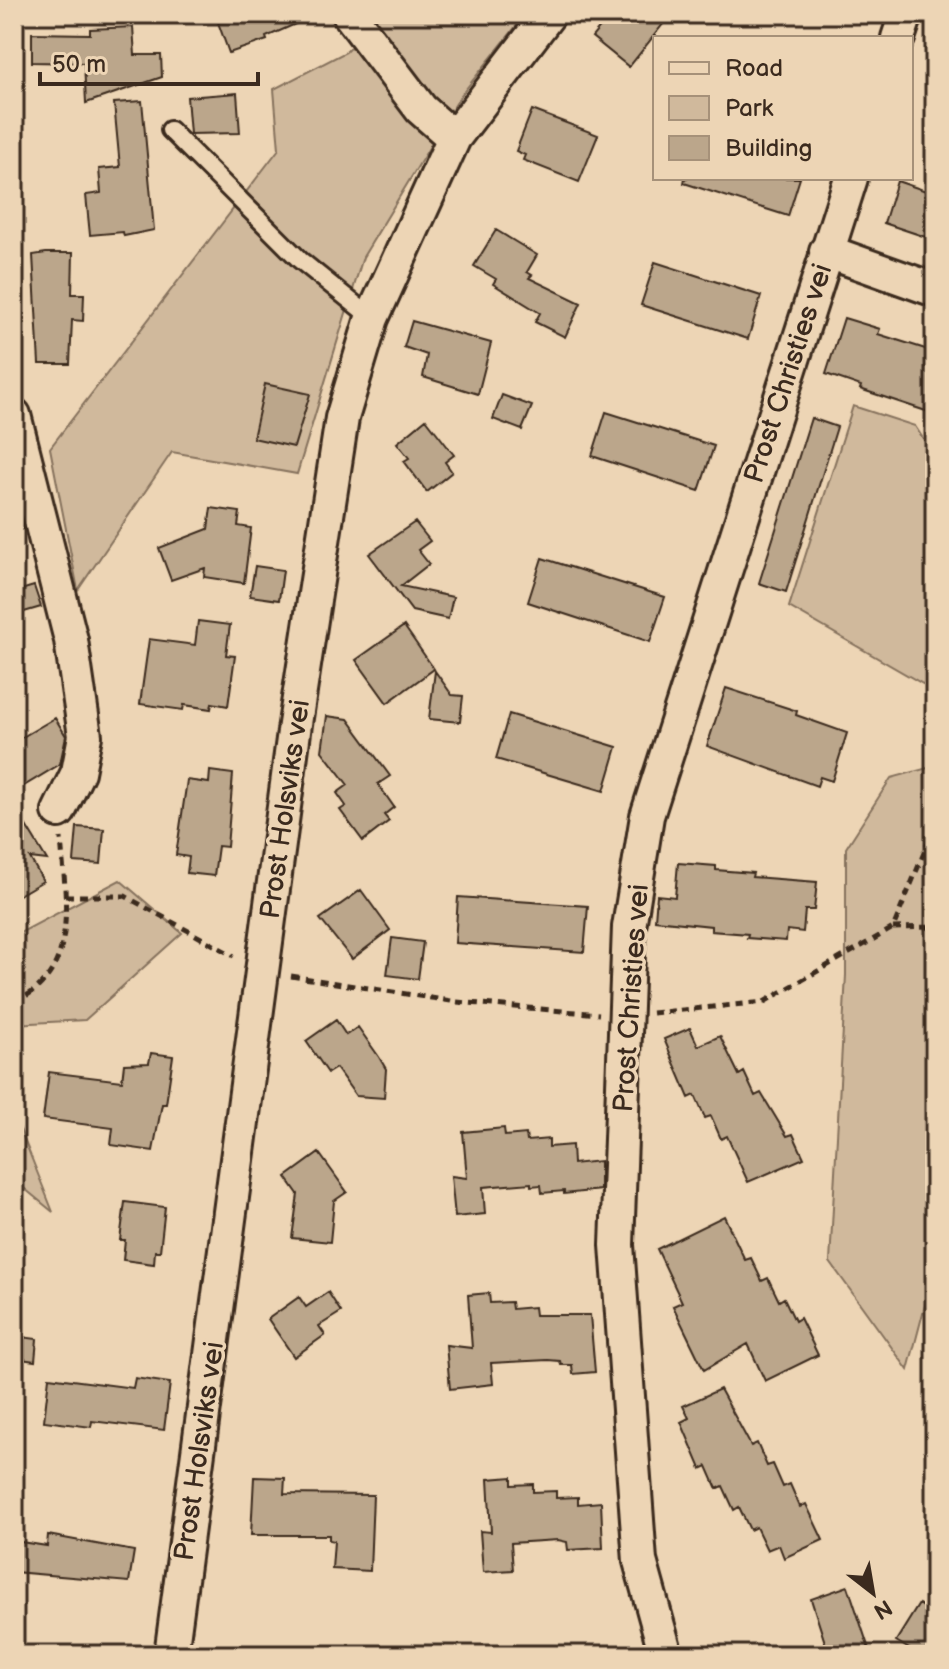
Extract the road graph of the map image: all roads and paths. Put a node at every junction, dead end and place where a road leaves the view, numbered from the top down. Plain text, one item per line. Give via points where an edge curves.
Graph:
1 (349, 14) edge
2 (549, 14) edge
3 (906, 14) edge
4 (899, 36) edge
5 (170, 130) dead end
6 (454, 138) junction
7 (850, 180) edge
8 (826, 251) junction
9 (935, 290) edge
10 (372, 318) junction
11 (14, 415) edge
12 (59, 811) joint
13 (65, 896) junction
14 (935, 927) edge
15 (893, 928) dead end
16 (261, 971) junction
17 (14, 1002) edge
18 (171, 1655) edge
19 (666, 1655) edge

1 - 6 street via 421,109
2 - 6 street, Prost Holsviks vei
3 - 4 street
5 - 10 lane via 300,260
6 - 10 street, Prost Holsviks vei
7 - 8 street, Prost Christies vei
8 - 9 street
8 - 19 street, Prost Christies vei via 647,816 629,927 617,1245 640,1561
10 - 16 street, Prost Holsviks vei via 342,418
11 - 12 street via 71,640 85,736 78,772
12 - 13 path
13 - 16 path via 125,896
13 - 17 path via 66,927 54,969 35,993
14 - 15 path
16 - 18 street, Prost Holsviks vei

